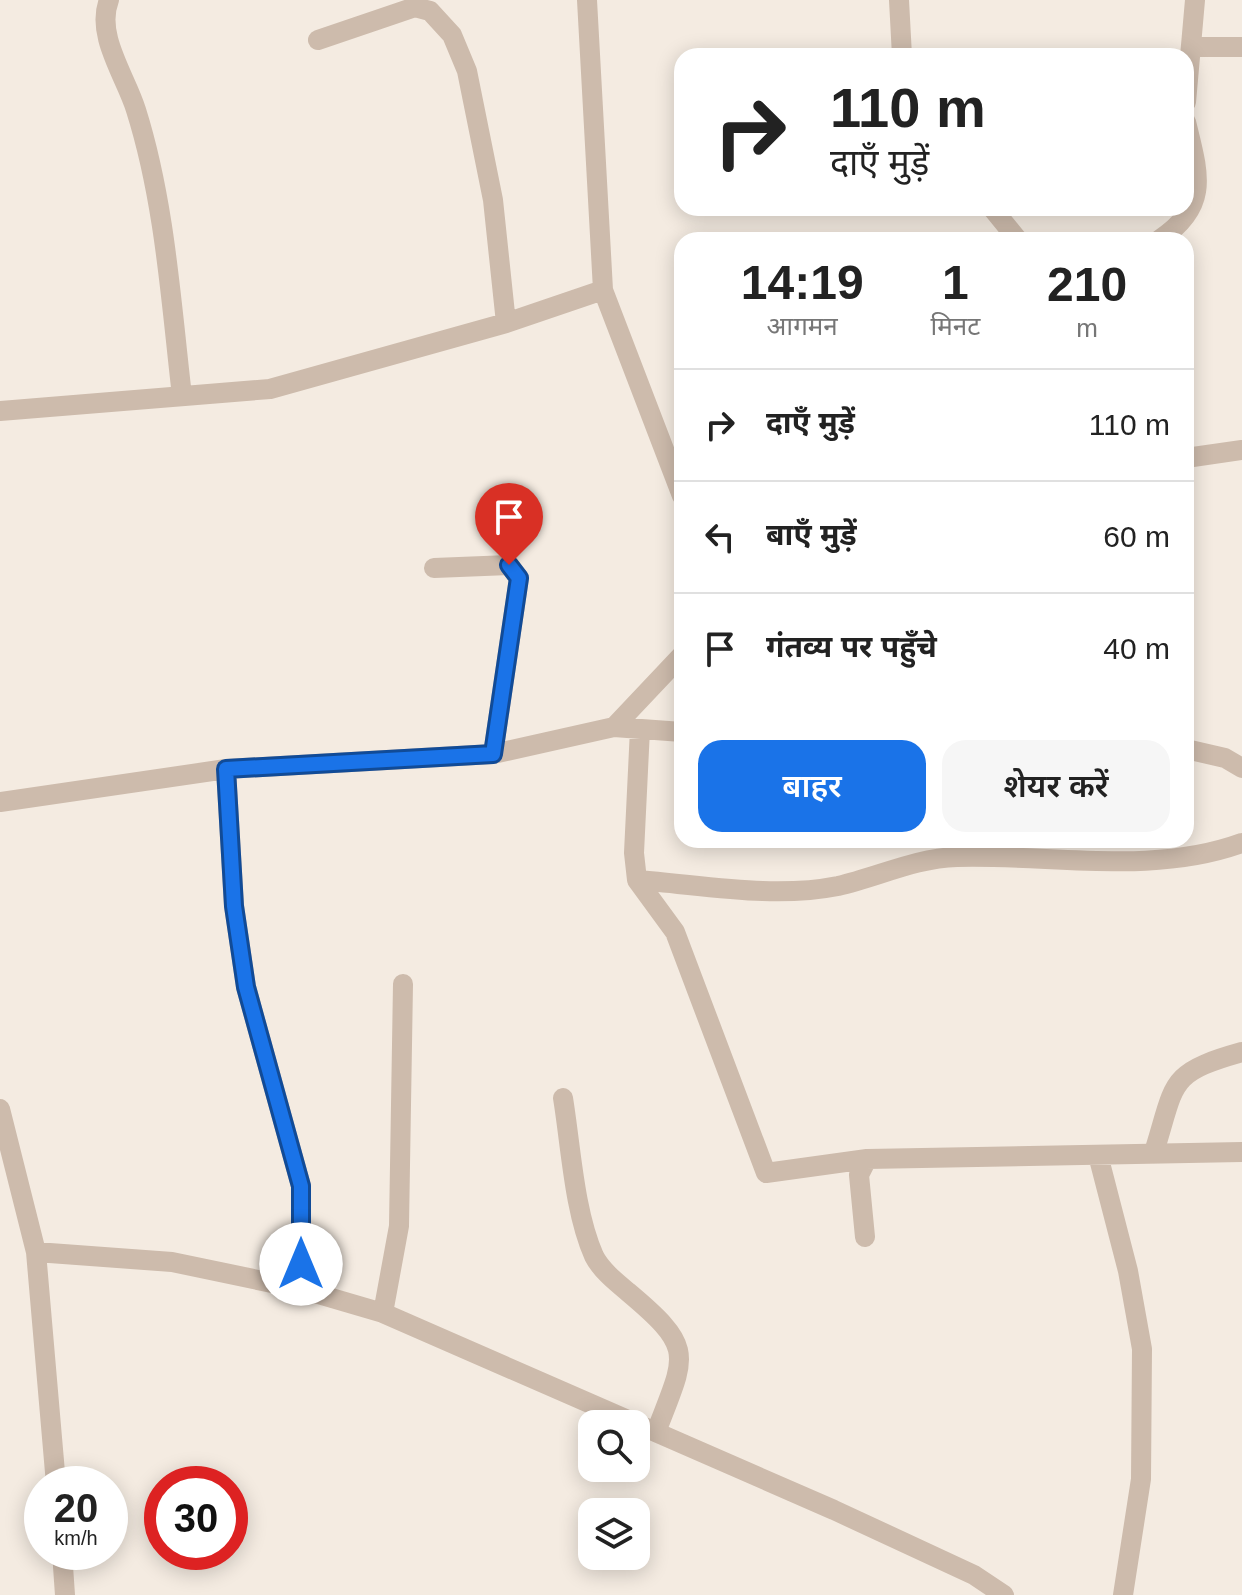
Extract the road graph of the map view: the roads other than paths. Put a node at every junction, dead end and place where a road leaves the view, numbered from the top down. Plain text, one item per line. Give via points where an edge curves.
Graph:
1 (109, 0) edge
2 (587, 0) edge
3 (899, 0) edge
4 (1195, 0) edge
5 (318, 40) dead end
6 (1191, 47) joint
7 (1242, 47) edge
8 (902, 48) edge
9 (1194, 160) edge
10 (1194, 203) edge
11 (998, 216) edge
12 (1187, 216) edge
13 (1012, 232) edge
14 (1171, 232) edge
15 (603, 290) junction
16 (506, 323) junction
17 (182, 396) junction
18 (0, 411) edge
19 (1242, 450) edge
20 (1194, 457) edge
21 (674, 475) edge
22 (434, 568) dead end
23 (674, 663) edge
24 (614, 727) junction
25 (640, 729) junction
26 (674, 731) edge
27 (1194, 751) edge
28 (493, 754) junction
29 (1242, 768) edge
30 (226, 769) junction
31 (0, 802) edge
32 (1242, 843) edge
33 (637, 880) junction
34 (403, 984) dead end
35 (1242, 1052) edge
36 (563, 1098) dead end
37 (0, 1109) edge
38 (1154, 1152) junction
39 (1242, 1152) edge
40 (1098, 1155) junction
41 (867, 1159) junction
42 (865, 1237) dead end
43 (36, 1252) junction
44 (301, 1289) junction
45 (383, 1313) junction
46 (656, 1432) junction
47 (54, 1466) edge
48 (63, 1570) edge
49 (65, 1595) edge
50 (1004, 1595) edge
51 (1123, 1595) edge

1 - 17 street via 104,25 137,112 168,276
2 - 15 street
3 - 8 street
4 - 6 street
5 - 16 street via 415,7 430,11 452,35 467,71 493,200
6 - 7 street
9 - 10 street via 1200,188
11 - 13 street
12 - 14 street
15 - 16 street
15 - 21 street
16 - 17 street via 283,387
17 - 18 street
19 - 20 street
22 - 28 street via 509,565 519,578
23 - 24 street
24 - 25 street
24 - 28 street
25 - 26 street
25 - 33 street
27 - 29 street
28 - 30 street
30 - 31 street
30 - 44 street via 234,906 246,987 301,1186
32 - 33 street via 1182,859 953,857 893,867 840,886 789,892
33 - 41 street via 675,932 766,1173
34 - 45 street via 399,1226
35 - 38 street via 1192,1068 1176,1083
36 - 46 street via 587,1237 596,1260 663,1322 679,1345 682,1366
37 - 43 street
38 - 39 street
38 - 40 street
40 - 41 street
40 - 51 street via 1142,1349 1141,1479
41 - 42 street via 859,1175
43 - 44 street via 172,1262
43 - 47 street
44 - 45 street
45 - 46 street
46 - 50 street via 974,1575
48 - 49 street

